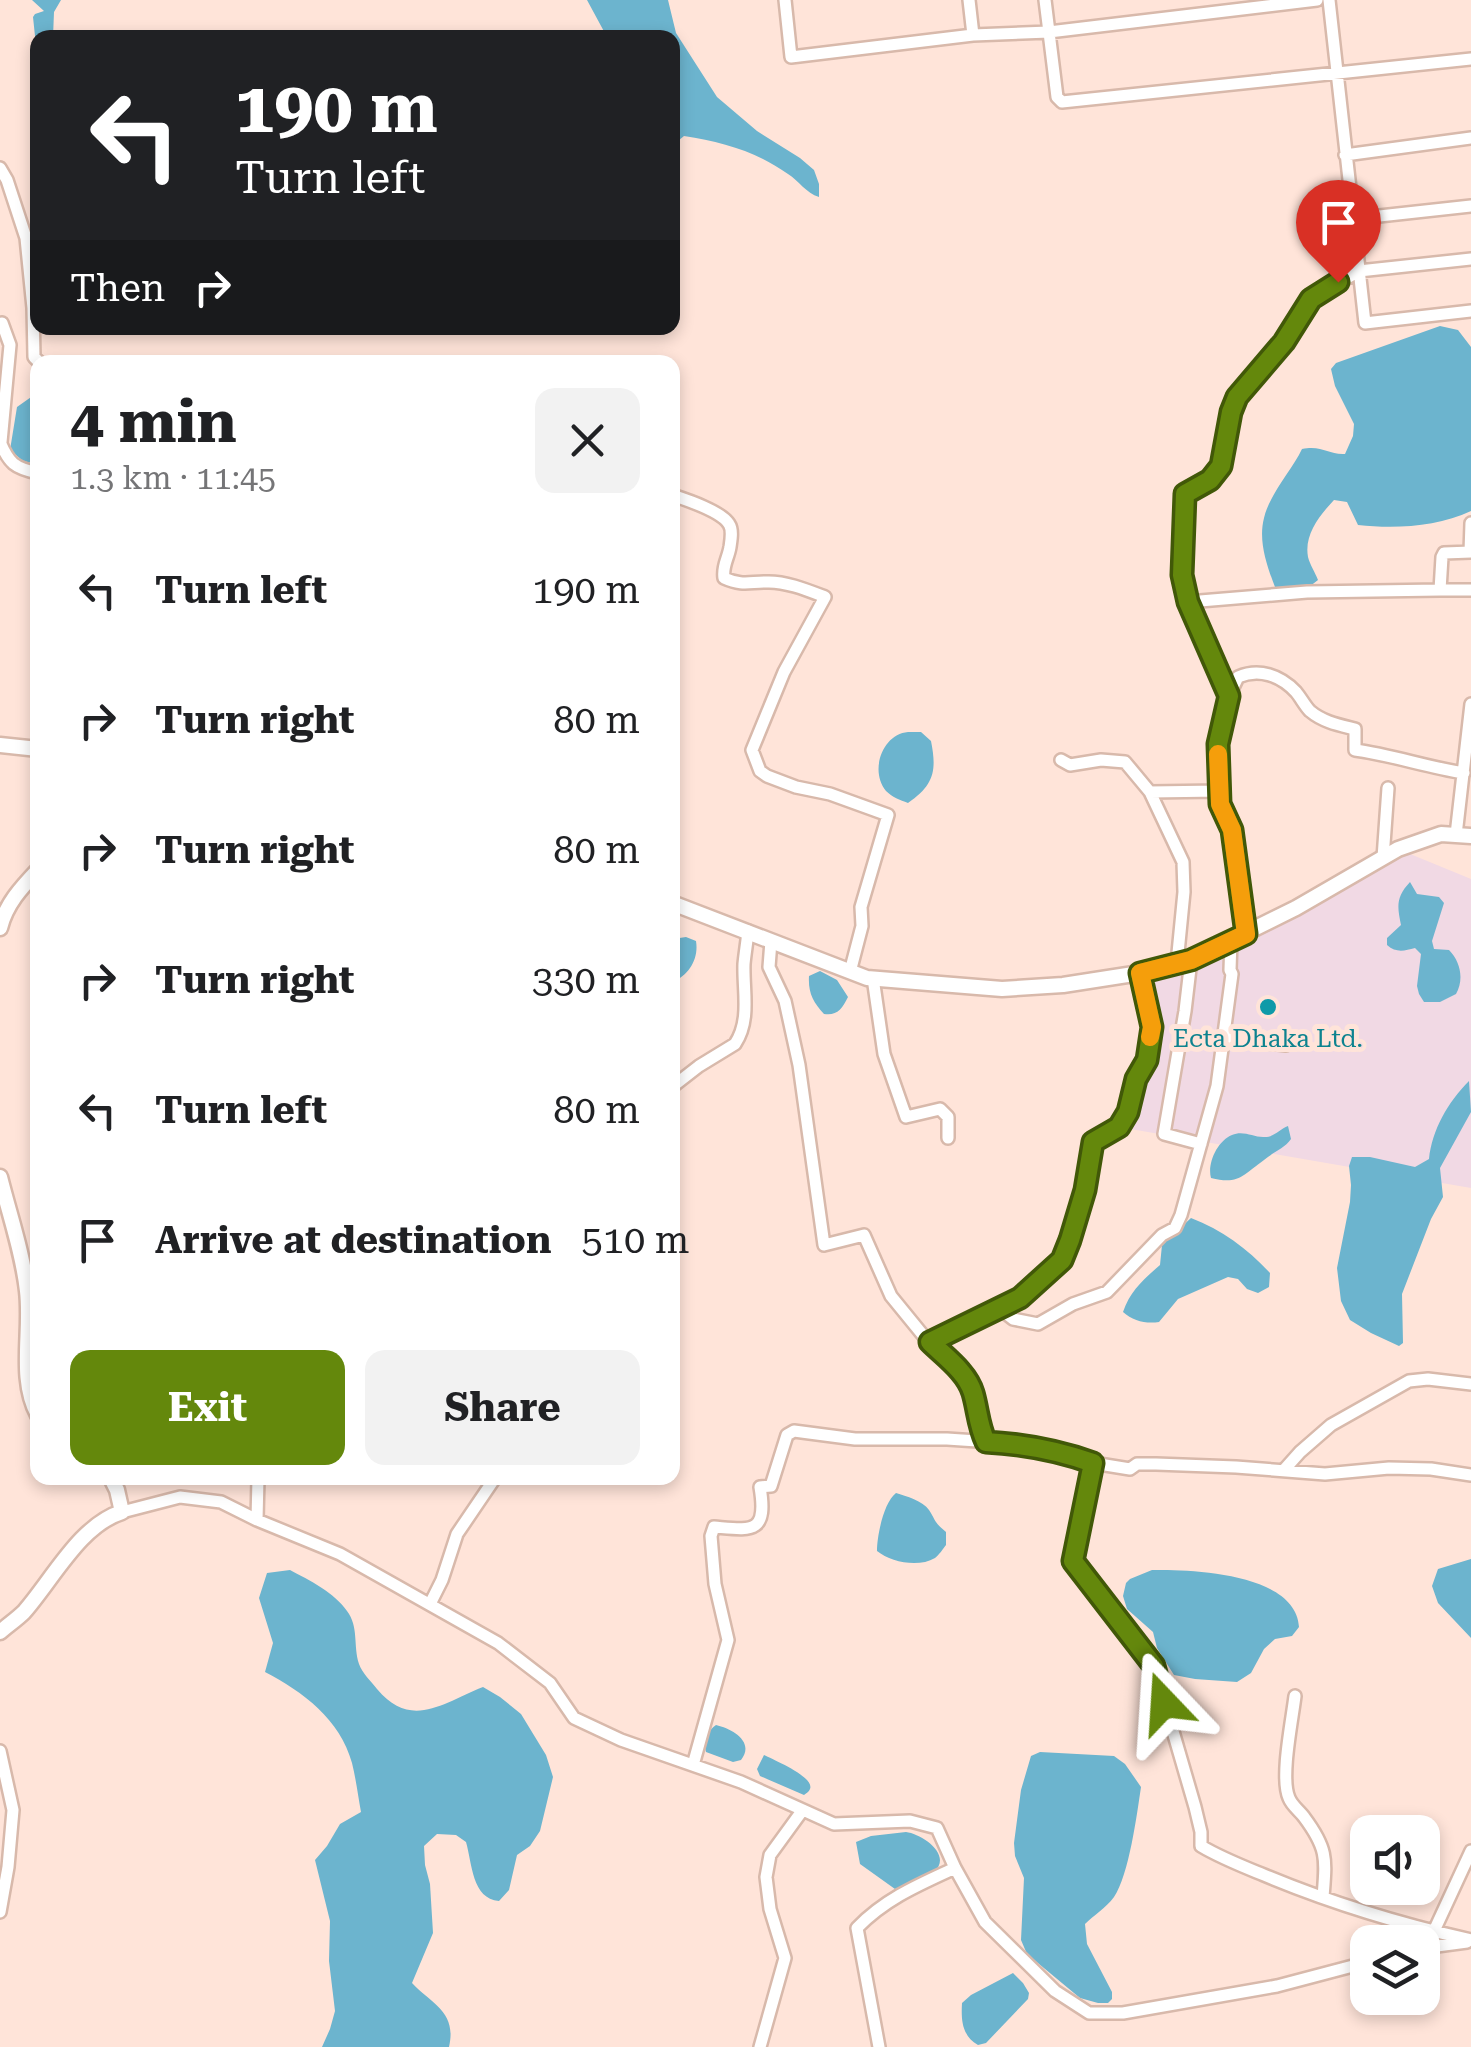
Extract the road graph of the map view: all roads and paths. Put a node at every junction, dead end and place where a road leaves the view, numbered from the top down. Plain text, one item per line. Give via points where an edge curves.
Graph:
1 (785, 0) edge
2 (970, 0) edge
3 (1046, 0) edge
4 (1317, 0) edge
5 (1329, 0) edge
6 (1049, 32) junction
7 (972, 35) junction
8 (1471, 59) edge
9 (1336, 74) junction
10 (1471, 138) edge
11 (1345, 155) junction
12 (0, 168) edge
13 (1471, 206) edge
14 (1352, 218) junction
15 (1471, 258) edge
16 (1359, 271) junction
17 (30, 273) edge
18 (1471, 311) edge
19 (2, 322) edge
20 (0, 442) edge
21 (30, 470) edge
22 (680, 497) edge
23 (1471, 523) edge
24 (1470, 552) edge
25 (1440, 590) junction
26 (1471, 590) edge
27 (1188, 602) junction
28 (1229, 696) junction
29 (1471, 704) edge
30 (0, 744) edge
31 (30, 748) edge
32 (1061, 760) dead end
33 (1464, 773) junction
34 (1388, 788) dead end
35 (1220, 791) junction
36 (1150, 792) junction
37 (1464, 835) edge
38 (1383, 858) junction
39 (30, 879) edge
40 (680, 906) edge
41 (0, 928) edge
42 (748, 932) junction
43 (1246, 934) junction
44 (1231, 940) junction
45 (771, 941) junction
46 (1184, 962) junction
47 (850, 972) junction
48 (1140, 973) junction
49 (872, 978) junction
50 (1224, 1038) junction
51 (1286, 1045) dead end
52 (680, 1081) edge
53 (948, 1138) dead end
54 (1201, 1144) junction
55 (0, 1177) edge
56 (30, 1283) edge
57 (999, 1308) junction
58 (30, 1325) edge
59 (930, 1342) junction
60 (1471, 1384) edge
61 (30, 1392) edge
62 (986, 1442) junction
63 (1093, 1463) junction
64 (1283, 1472) junction
65 (1471, 1475) edge
66 (114, 1485) edge
67 (258, 1485) edge
68 (490, 1485) edge
69 (122, 1512) junction
70 (258, 1520) junction
71 (430, 1604) junction
72 (0, 1632) edge
73 (1294, 1696) dead end
74 (0, 1751) edge
75 (693, 1765) junction
76 (802, 1811) junction
77 (1471, 1851) edge
78 (955, 1868) junction
79 (1323, 1897) junction
80 (0, 1912) edge
81 (1414, 1925) edge
82 (1437, 1925) edge
83 (1440, 1933) edge
84 (1471, 1941) edge
85 (1440, 1945) edge
86 (1350, 1967) edge
87 (760, 2047) edge
88 (879, 2047) edge

1 - 7 street via 791,57
2 - 7 street
3 - 6 street
4 - 6 street
5 - 9 street
6 - 7 street
6 - 9 street via 1062,102
8 - 9 street
9 - 11 street
10 - 11 street
11 - 14 street
12 - 17 street via 26,238
13 - 14 street
14 - 16 street
15 - 16 street
16 - 18 street via 1365,322
16 - 27 street via 1311,299 1237,397 1221,466 1185,494 1182,575
19 - 20 street via 10,345
20 - 21 street via 9,461
22 - 47 street via 732,528 724,578 825,597 752,750 766,776 888,816
23 - 24 street
24 - 25 street via 1444,553
25 - 26 street
25 - 27 street
27 - 28 street
28 - 33 street via 1238,677 1276,676 1310,711 1355,729 1355,750
28 - 35 street via 1218,744
29 - 33 street
30 - 31 street
32 - 36 street via 1124,762
33 - 37 street
34 - 38 street
35 - 36 street
35 - 43 street
36 - 46 street via 1182,862
37 - 38 street via 1441,834
38 - 43 street
39 - 41 street
40 - 42 street
42 - 45 street
42 - 52 street via 739,1038
43 - 44 street
44 - 46 street
44 - 50 street
45 - 47 street
45 - 59 street via 769,967 785,1002 799,1065 824,1244 864,1235 890,1296
46 - 48 street
46 - 54 street via 1185,1010 1164,1134
47 - 49 street
48 - 49 street via 1002,989
48 - 57 street via 1152,1027 1128,1112 1119,1127 1093,1142 1062,1260
49 - 53 street via 884,1054 906,1116 940,1109 948,1117
50 - 51 street
50 - 54 street
54 - 57 street via 1175,1228 1107,1292 1038,1324
55 - 56 street
57 - 59 street
58 - 61 street
59 - 62 street via 968,1381
60 - 64 street via 1409,1380 1331,1425
62 - 63 street
62 - 75 street via 787,1435 771,1486 760,1488 756,1526 712,1529 728,1640
63 - 64 street
63 - 79 street via 1073,1561 1154,1666 1201,1846
64 - 65 street via 1388,1468
66 - 69 street
67 - 70 street
68 - 71 street via 457,1534
69 - 70 street via 180,1497 221,1502
69 - 72 street via 90,1530 22,1615
70 - 71 street via 340,1554
71 - 75 street via 550,1683 574,1718
73 - 79 street via 1288,1794 1326,1854
74 - 80 street via 13,1810
75 - 76 street
76 - 78 street via 834,1824 910,1820 937,1828
76 - 87 street via 770,1855 766,1877 785,1958
77 - 82 street
78 - 86 street via 984,1922 1055,1991 1089,2013 1278,1986
78 - 88 street via 902,1892 856,1928
79 - 81 street
83 - 84 street
84 - 85 street

